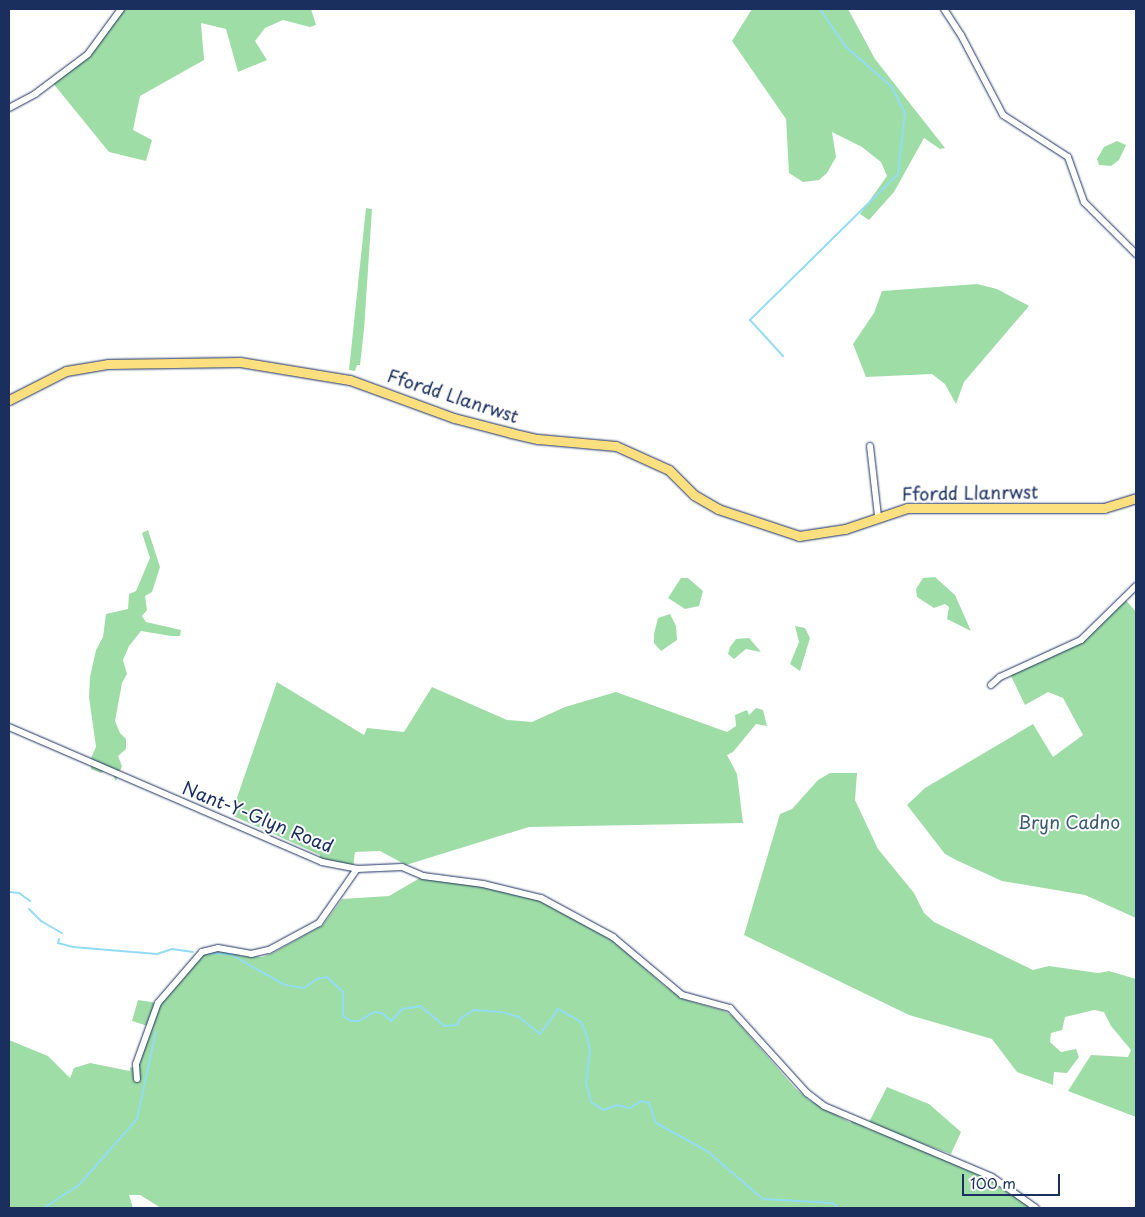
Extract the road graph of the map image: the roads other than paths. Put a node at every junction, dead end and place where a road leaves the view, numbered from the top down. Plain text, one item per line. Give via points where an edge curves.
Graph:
1 (121, 9) edge
2 (944, 9) edge
3 (9, 108) edge
4 (1136, 254) edge
5 (9, 400) edge
6 (870, 446) dead end
7 (1136, 498) edge
8 (878, 516) junction
9 (1136, 586) edge
10 (991, 685) dead end
11 (9, 726) edge
12 (357, 869) junction
13 (137, 1080) dead end
14 (1036, 1208) edge

1 - 3 street via 88,54 35,94
2 - 4 street via 1003,115 1068,157 1084,202
5 - 8 main road, Ffordd Llanrwst via 66,371 100,365 240,362 350,380 454,418 511,433 538,439 616,446 669,470 707,503 782,532 810,536 845,529
6 - 8 street
7 - 8 main road, Ffordd Llanrwst via 1104,508 907,508
9 - 10 street via 1081,640 1000,677
11 - 12 street, Nant-Y-Glyn Road via 322,862
12 - 13 street via 326,916 269,950 251,954 218,948 202,952 158,1003 135,1069
12 - 14 street, Nant-Y-Glyn Road via 402,867 423,876 483,884 541,898 613,937 682,995 730,1008 807,1094 824,1106 992,1177

